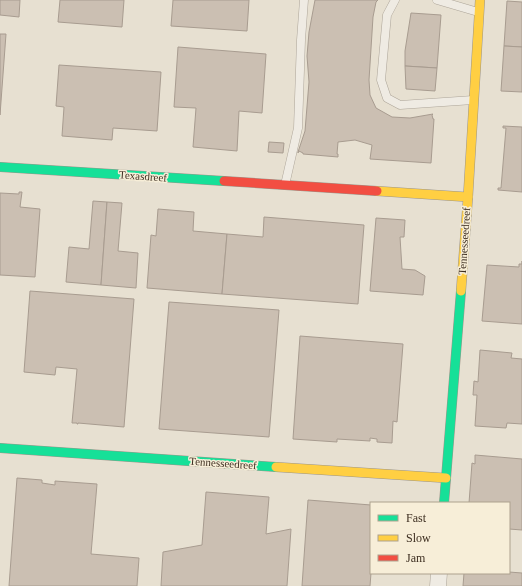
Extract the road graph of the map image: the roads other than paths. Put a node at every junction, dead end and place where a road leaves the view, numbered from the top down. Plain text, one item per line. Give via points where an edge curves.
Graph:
1 (304, 0) edge
2 (394, 0) edge
3 (437, 0) edge
4 (480, 0) edge
5 (479, 12) junction
6 (474, 100) junction
7 (0, 167) edge
8 (285, 185) junction
9 (468, 197) junction
10 (0, 448) edge
11 (446, 478) junction
12 (444, 502) edge
13 (439, 574) edge
14 (438, 586) edge

1 - 8 lane via 298,128
2 - 6 lane via 387,15 381,80 387,98 400,105
3 - 5 lane
4 - 5 street, Tennesseedreef
5 - 6 street, Tennesseedreef
6 - 9 street, Tennesseedreef
7 - 8 street, Texasdreef
8 - 9 street, Texasdreef
9 - 11 street, Tennesseedreef
10 - 11 street, Tennesseedreef
11 - 12 street, Tennesseedreef
13 - 14 street

